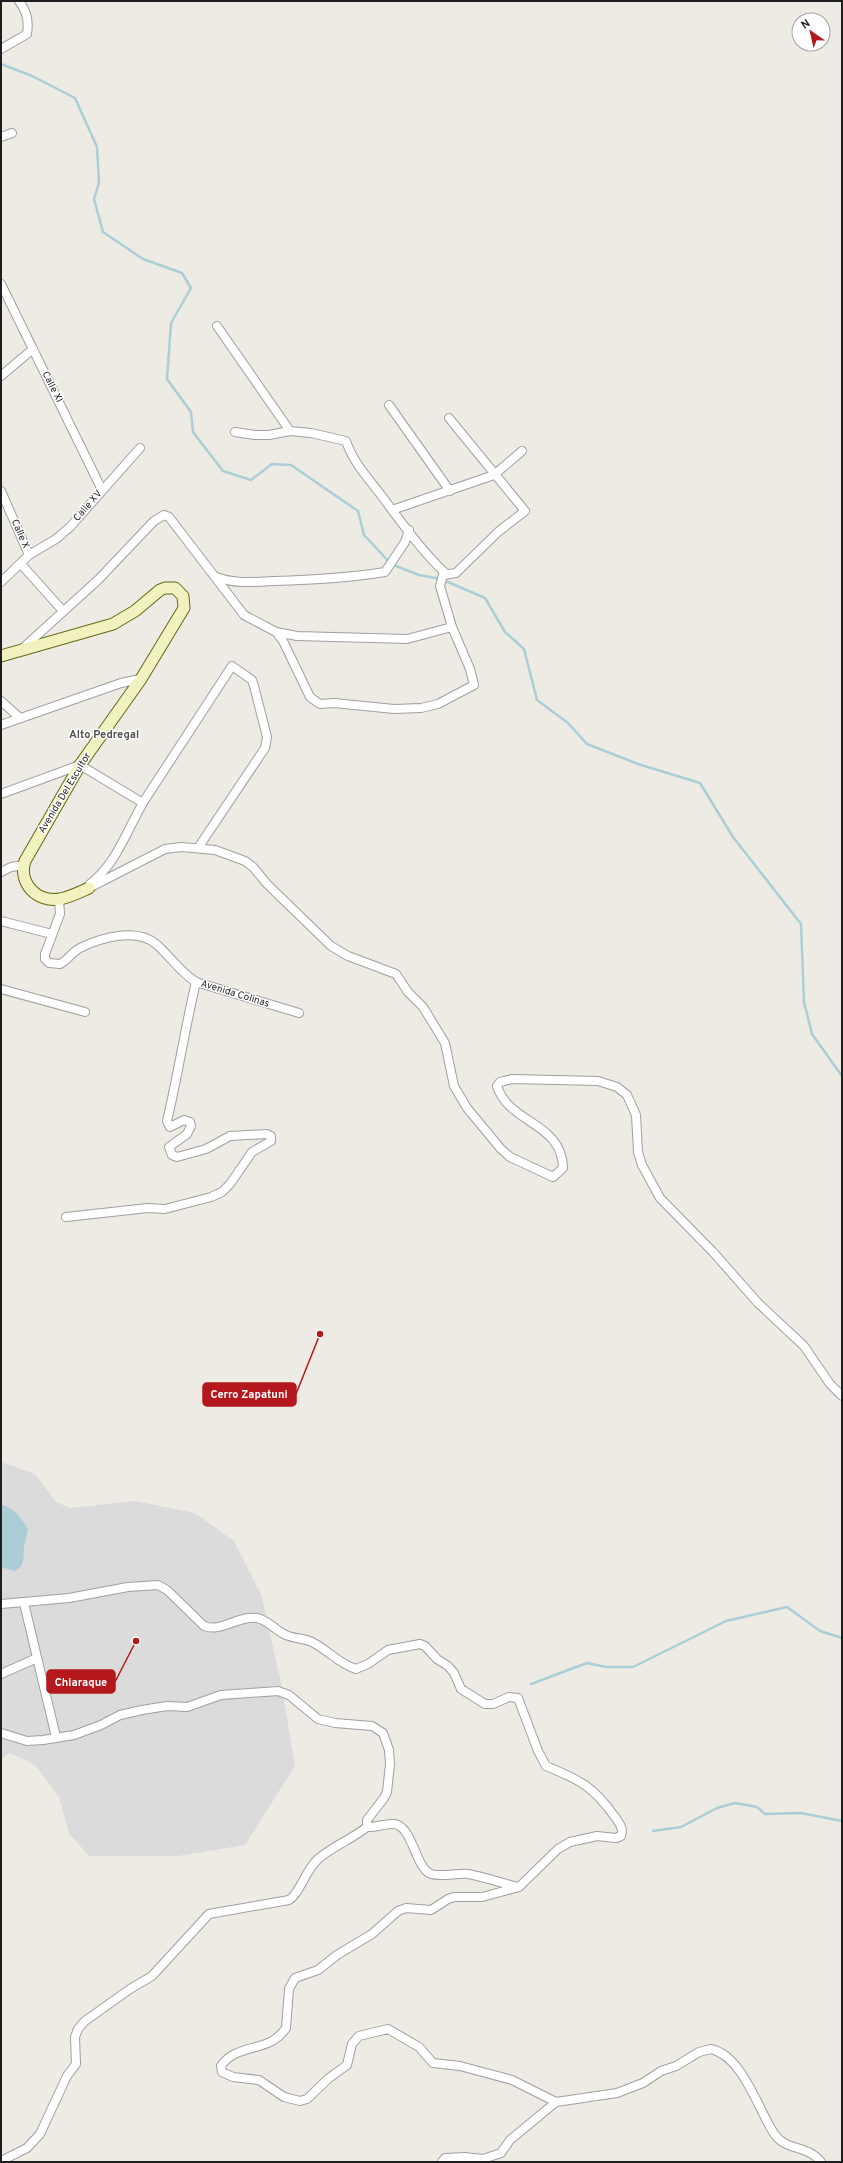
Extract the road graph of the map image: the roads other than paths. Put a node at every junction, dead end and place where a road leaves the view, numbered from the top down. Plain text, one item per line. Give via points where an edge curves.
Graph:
1 (19, 1) edge
2 (1, 49) edge
3 (12, 133) dead end
4 (1, 137) edge
5 (1, 284) edge
6 (217, 326) dead end
7 (32, 349) junction
8 (1, 376) edge
9 (389, 405) dead end
10 (449, 418) dead end
11 (290, 431) junction
12 (235, 432) dead end
13 (140, 448) dead end
14 (522, 451) dead end
15 (494, 476) junction
16 (102, 490) junction
17 (1, 491) edge
18 (450, 491) junction
19 (392, 510) junction
20 (409, 530) junction
21 (29, 555) junction
22 (21, 564) junction
23 (444, 574) junction
24 (216, 577) junction
25 (1, 582) edge
26 (63, 612) junction
27 (452, 627) junction
28 (276, 632) junction
29 (22, 649) junction
30 (1, 656) edge
31 (141, 680) junction
32 (1, 701) edge
33 (20, 718) junction
34 (1, 725) edge
35 (80, 765) junction
36 (1, 794) edge
37 (143, 803) junction
38 (198, 848) junction
39 (24, 864) junction
40 (1, 872) edge
41 (85, 890) junction
42 (59, 899) junction
43 (1, 921) edge
44 (52, 934) junction
45 (196, 982) junction
46 (1, 989) edge
47 (85, 1012) dead end
48 (299, 1013) dead end
49 (66, 1217) dead end
50 (842, 1396) edge
51 (24, 1602) junction
52 (1, 1604) edge
53 (37, 1658) junction
54 (1, 1674) edge
55 (1, 1733) edge
56 (56, 1737) junction
57 (367, 1827) junction
58 (519, 1887) junction
59 (556, 2102) junction
60 (1, 2161) edge
61 (442, 2162) edge
62 (821, 2162) edge

1 - 2 street via 25,9 29,23 27,34
3 - 4 street
5 - 7 street, Calle XI
6 - 11 street
7 - 8 street
7 - 16 street, Calle XI
9 - 18 street
10 - 15 street
11 - 12 street via 269,436
11 - 19 street via 346,441 350,454
13 - 16 street, Calle XV
14 - 15 street
15 - 18 street
15 - 23 street via 525,511 498,532 456,573
16 - 21 street, Calle XV via 70,527 56,539
17 - 21 street, Calle X
18 - 19 street
19 - 20 street
20 - 23 street
20 - 24 street via 405,542 385,572 314,580 248,582
21 - 22 street, Calle XV
22 - 25 street
22 - 26 street
23 - 27 street via 440,586
24 - 26 street via 169,517 164,515 154,521 99,579
24 - 28 street via 244,615
26 - 29 street
27 - 28 street via 407,638 297,636
27 - 28 street via 474,685 433,706 394,709 320,704 310,697 283,641
29 - 30 street, Avenida Del Escultor
29 - 31 street, Avenida Del Escultor via 113,624 136,611 160,590 176,588 183,596 184,608
31 - 33 street via 121,683
31 - 35 street, Avenida Del Escultor
32 - 33 street
33 - 34 street
35 - 36 street
35 - 37 street
35 - 39 street, Avenida Del Escultor
37 - 38 street via 232,666 252,680 267,737 265,748
37 - 41 street via 125,840 101,876
38 - 41 street via 166,849
38 - 50 street via 226,853 245,861 331,946 348,956 396,974 422,1007 445,1043 454,1086 467,1108 510,1156 553,1177 564,1168 560,1148 543,1129 507,1104 496,1086 500,1082 521,1079 598,1081 618,1087 627,1094 636,1115 638,1152 642,1165 660,1198 758,1303 804,1346 830,1384
39 - 40 street
39 - 42 street via 25,879 31,890 43,897
41 - 42 street
42 - 44 street, Avenida Colinas via 60,914
43 - 44 street
44 - 45 street, Avenida Colinas via 45,959 49,963 60,964 79,948 115,936 139,935 156,944
45 - 48 street, Avenida Colinas
45 - 49 street via 167,1121 170,1127 184,1120 190,1122 191,1126 187,1134 169,1147 172,1155 177,1157 206,1149 230,1136 267,1134 271,1136 271,1141 252,1152 230,1184 222,1192 211,1197 165,1209 148,1208
46 - 47 street
51 - 52 street
51 - 53 street
51 - 58 street via 158,1585 209,1628 236,1620 258,1618 286,1636 306,1639 325,1649 338,1660 356,1668 368,1664 388,1650 420,1644 426,1646 437,1659 448,1666 461,1689 485,1704 509,1697 518,1698 546,1766 577,1779 601,1797 621,1825 623,1832 616,1838 597,1836 570,1842 558,1849
53 - 54 street
53 - 56 street
55 - 56 street via 27,1741
56 - 57 street via 74,1735 120,1715 142,1710 167,1706 187,1707 221,1695 278,1691 289,1695 318,1719 372,1726 383,1733 389,1750 388,1782 384,1798 367,1820
57 - 58 street via 394,1824 400,1826 424,1868 432,1874 466,1874
57 - 60 street via 317,1860 289,1900 208,1914 152,1976 85,2020 74,2037 76,2064 67,2076 40,2134 27,2148
58 - 59 street via 482,1897 454,1897 431,1910 406,1908 398,1911 372,1934 318,1970 295,1978 289,1989 286,2028 283,2033 272,2042 231,2056 220,2070 234,2077 259,2080 284,2097 300,2101 307,2099 347,2065 352,2044 359,2036 388,2029 419,2047 433,2063 460,2066 512,2080
59 - 61 street via 510,2140 501,2153 483,2159 445,2158
59 - 62 street via 617,2092 643,2083 661,2071 676,2066 699,2052 711,2049 727,2057 736,2068 755,2095 778,2139 784,2144 808,2150

